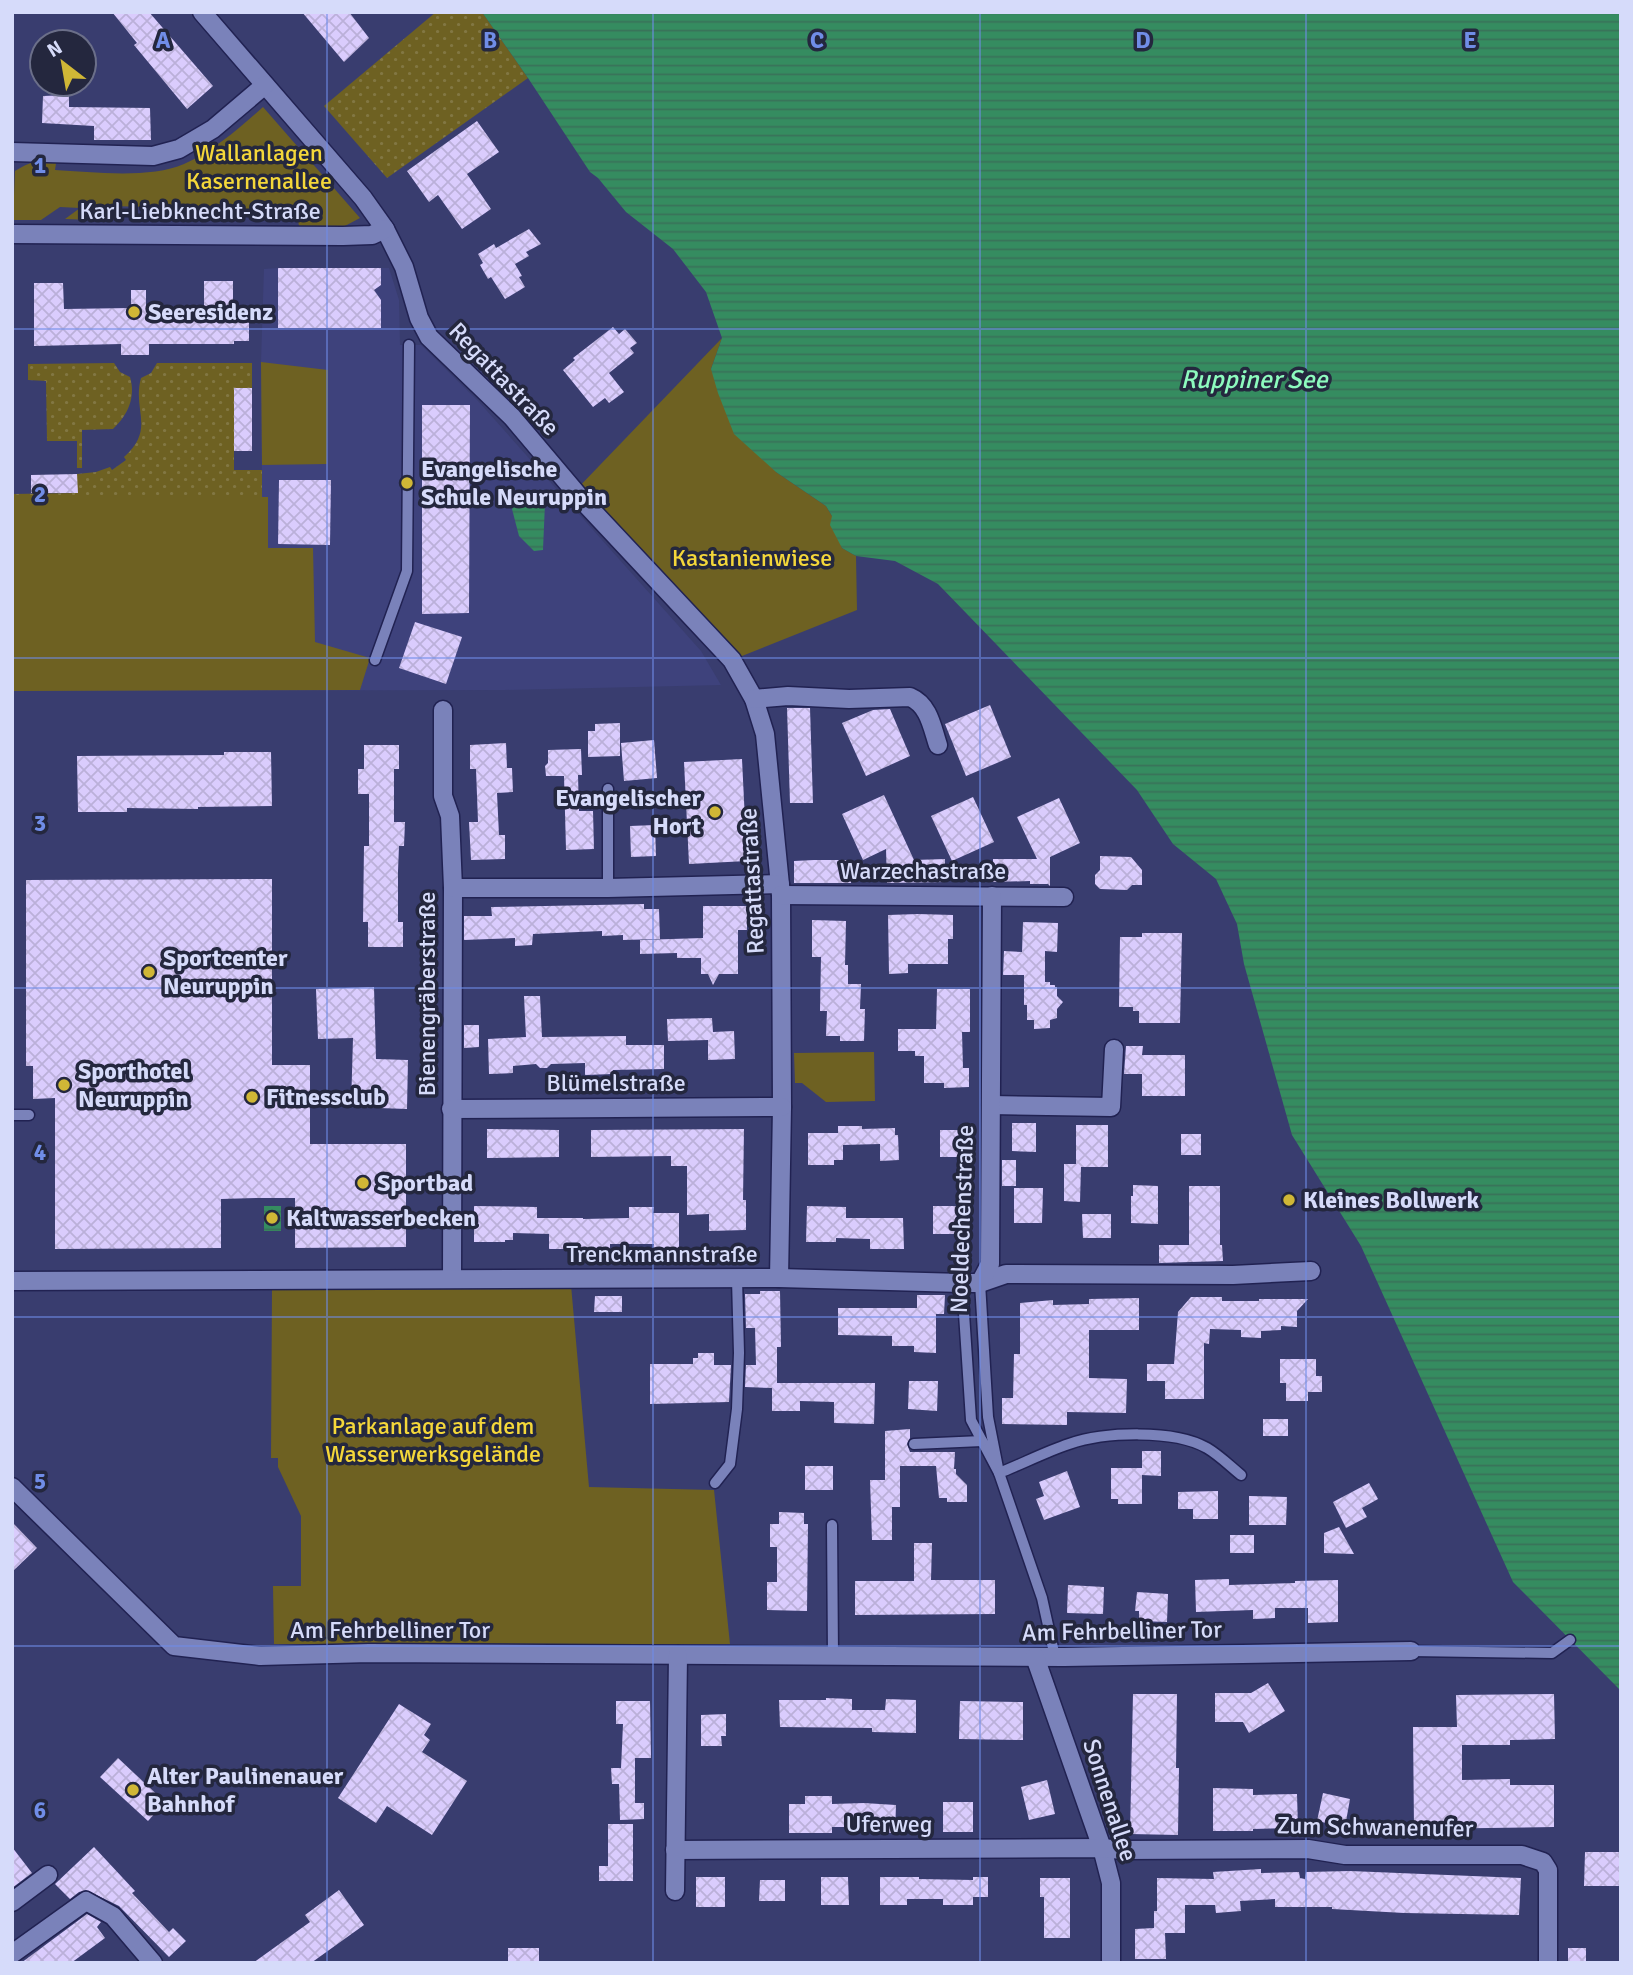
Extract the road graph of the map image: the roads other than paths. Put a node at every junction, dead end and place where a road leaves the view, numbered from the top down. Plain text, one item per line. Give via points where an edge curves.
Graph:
1 (202, 12) edge
2 (265, 85) junction
3 (12, 152) edge
4 (385, 229) junction
5 (12, 234) edge
6 (409, 345) dead end
7 (375, 660) dead end
8 (754, 699) junction
9 (443, 710) dead end
10 (938, 745) dead end
11 (608, 789) dead end
12 (453, 888) junction
13 (608, 888) junction
14 (781, 889) junction
15 (992, 896) junction
16 (1064, 897) dead end
17 (1114, 1049) dead end
18 (991, 1105) junction
19 (782, 1107) junction
20 (451, 1108) junction
21 (12, 1115) edge
22 (29, 1115) dead end
23 (1311, 1271) dead end
24 (452, 1278) junction
25 (779, 1278) junction
26 (737, 1279) junction
27 (12, 1281) edge
28 (962, 1283) junction
29 (980, 1283) junction
30 (982, 1441) junction
31 (914, 1444) dead end
32 (999, 1473) junction
33 (1241, 1475) dead end
34 (715, 1483) dead end
35 (12, 1487) edge
36 (832, 1525) dead end
37 (1570, 1640) dead end
38 (1411, 1651) joint
39 (678, 1655) junction
40 (833, 1656) junction
41 (1035, 1657) junction
42 (1055, 1657) junction
43 (1102, 1848) junction
44 (676, 1850) junction
45 (48, 1875) dead end
46 (675, 1891) dead end
47 (12, 1902) edge
48 (12, 1954) edge
49 (153, 1963) edge
50 (1111, 1963) edge
51 (1548, 1963) edge

1 - 2 street, Regattastraße
2 - 3 street via 213,129 179,149 153,156
2 - 4 street, Regattastraße
4 - 5 street, Karl-Liebknecht-Straße via 372,236
4 - 8 street, Regattastraße via 429,337 512,417 583,501 732,660
6 - 7 lane via 407,571
8 - 10 street via 911,697 925,707
8 - 14 street, Regattastraße via 765,734
9 - 12 street, Bienengräberstraße via 443,796 450,816
11 - 13 lane
12 - 13 street, Warzechastraße
12 - 20 street, Bienengräberstraße
13 - 14 street, Warzechastraße
14 - 15 street, Warzechastraße
14 - 19 street, Regattastraße
15 - 16 street, Warzechastraße
15 - 18 street, Noeldechenstraße
17 - 18 street, Noeldechenstraße via 1111,1107
18 - 29 street, Noeldechenstraße via 990,1264
19 - 20 street, Blümelstraße
19 - 25 street, Regattastraße
20 - 24 street, Bienengräberstraße
21 - 22 lane
23 - 29 street, Trenckmannstraße via 1006,1274
24 - 26 street, Trenckmannstraße
24 - 27 street, Trenckmannstraße
25 - 26 street, Trenckmannstraße
25 - 28 street, Trenckmannstraße
26 - 34 lane via 737,1409 730,1464
28 - 29 street, Trenckmannstraße
28 - 30 lane, Noeldechenstraße via 971,1420
29 - 32 lane, Noeldechenstraße via 988,1416
30 - 31 lane
30 - 32 lane, Noeldechenstraße
32 - 33 lane via 1071,1443 1164,1435 1206,1447
32 - 42 lane via 1042,1598
35 - 39 street, Am Fehrbelliner Tor via 174,1646 260,1656
36 - 40 lane
37 - 38 lane via 1552,1653
38 - 42 street, Am Fehrbelliner Tor
39 - 40 street, Am Fehrbelliner Tor
39 - 44 street
40 - 41 street, Am Fehrbelliner Tor
41 - 42 street, Am Fehrbelliner Tor
41 - 43 street, Sonnenallee
43 - 44 street, Uferweg
43 - 50 street, Sonnenallee via 1111,1883
43 - 51 street, Zum Schwanenufer via 1522,1854 1543,1862 1548,1870
44 - 46 street
45 - 47 street
48 - 49 street via 86,1901 113,1916

